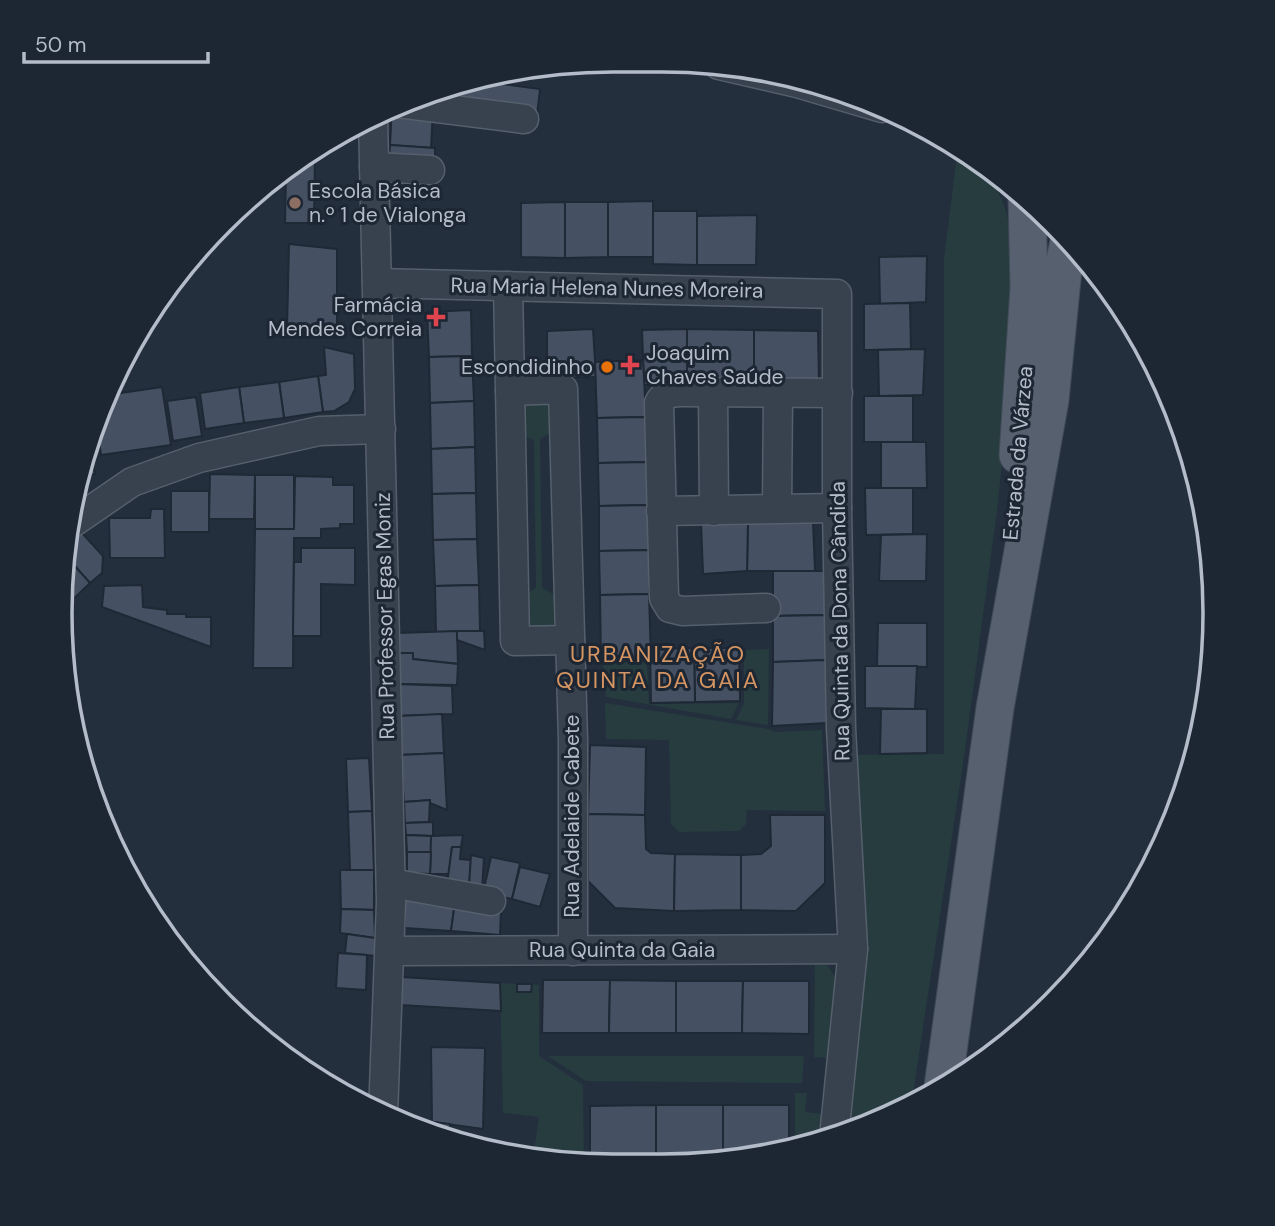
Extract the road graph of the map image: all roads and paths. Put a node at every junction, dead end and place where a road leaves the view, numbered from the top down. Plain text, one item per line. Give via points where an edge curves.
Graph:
1 (423, 106) edge
2 (524, 119) dead end
3 (373, 128) edge
4 (374, 167) junction
5 (430, 170) dead end
6 (1028, 214) edge
7 (1066, 253) edge
8 (377, 283) junction
9 (508, 286) junction
10 (837, 294) joint
11 (510, 391) junction
12 (713, 393) junction
13 (778, 393) junction
14 (838, 393) junction
15 (381, 429) junction
16 (777, 509) junction
17 (837, 509) junction
18 (661, 511) junction
19 (714, 511) junction
20 (80, 518) edge
21 (766, 608) dead end
22 (570, 640) junction
23 (995, 708) junction
24 (391, 883) junction
25 (491, 901) dead end
26 (853, 949) junction
27 (391, 951) junction
28 (573, 951) junction
29 (945, 1075) edge
30 (384, 1103) edge
31 (835, 1126) edge

1 - 2 street
3 - 4 street, Rua Professor Egas Moniz
4 - 5 street
4 - 8 street, Rua Professor Egas Moniz
6 - 23 main road, Estrada da Várzea via 1030,289 1024,395
7 - 23 main road, Estrada da Várzea via 1050,400
8 - 9 street, Rua Maria Helena Nunes Moreira
8 - 15 street, Rua Professor Egas Moniz
9 - 10 street, Rua Maria Helena Nunes Moreira
9 - 11 street
10 - 14 street, Rua Quinta da Dona Cândida
11 - 22 street, Rua Adelaide Cabete via 564,390
11 - 22 street via 514,641
12 - 13 street
12 - 18 street via 669,393 659,403
12 - 19 street
13 - 14 street
13 - 16 street
14 - 17 street, Rua Quinta da Dona Cândida
15 - 20 street via 319,431 199,458 132,482
15 - 24 street, Rua Professor Egas Moniz
16 - 17 street
16 - 19 street
17 - 26 street, Rua Quinta da Dona Cândida via 841,728
18 - 19 street
18 - 21 street via 664,598 670,608
22 - 28 street, Rua Adelaide Cabete
23 - 29 main road, Estrada da Várzea
24 - 25 street
24 - 27 street, Rua Professor Egas Moniz
26 - 28 street, Rua Quinta da Gaia
26 - 31 street, Rua Quinta da Dona Cândida
27 - 28 street, Rua Quinta da Gaia
27 - 30 street, Rua Professor Egas Moniz

